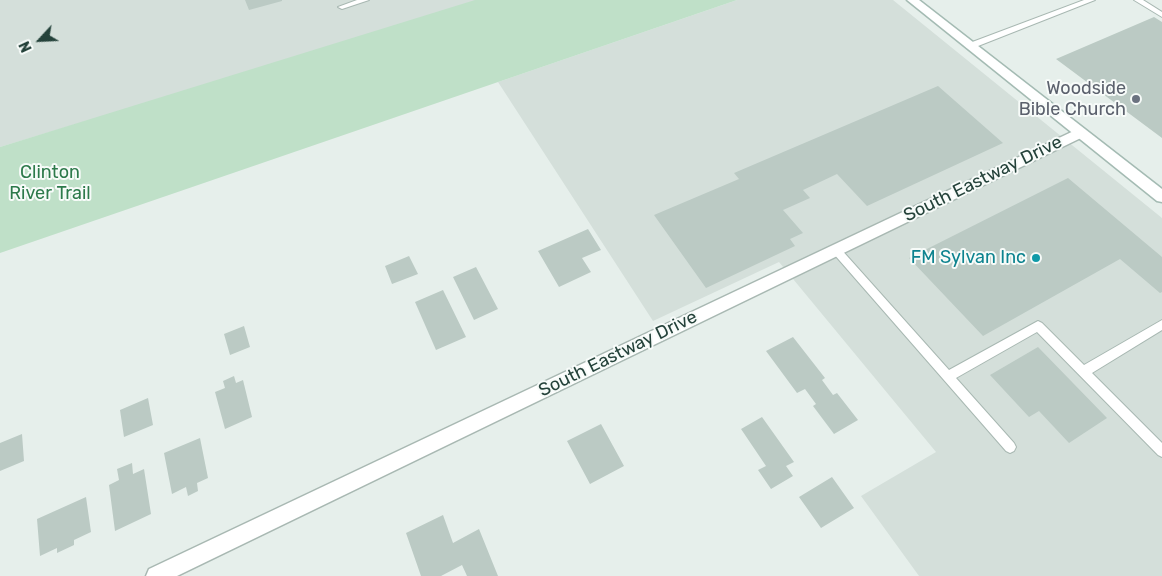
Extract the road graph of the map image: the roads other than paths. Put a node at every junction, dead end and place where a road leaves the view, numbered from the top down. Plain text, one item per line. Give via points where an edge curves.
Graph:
1 (365, 0) edge
2 (912, 0) edge
3 (1091, 0) edge
4 (1138, 0) edge
5 (342, 7) dead end
6 (1162, 15) edge
7 (970, 46) junction
8 (1080, 133) junction
9 (1162, 197) edge
10 (836, 250) junction
11 (1162, 325) edge
12 (1083, 372) junction
13 (948, 377) junction
14 (1010, 447) dead end
15 (1162, 451) edge
16 (156, 576) edge

1 - 5 lane
2 - 7 street
3 - 7 lane
4 - 6 lane
7 - 8 street
8 - 9 street
8 - 10 street, South Eastway Drive
10 - 13 lane
10 - 16 street, South Eastway Drive
11 - 12 lane
12 - 13 lane via 1038,326
12 - 15 lane
13 - 14 lane

